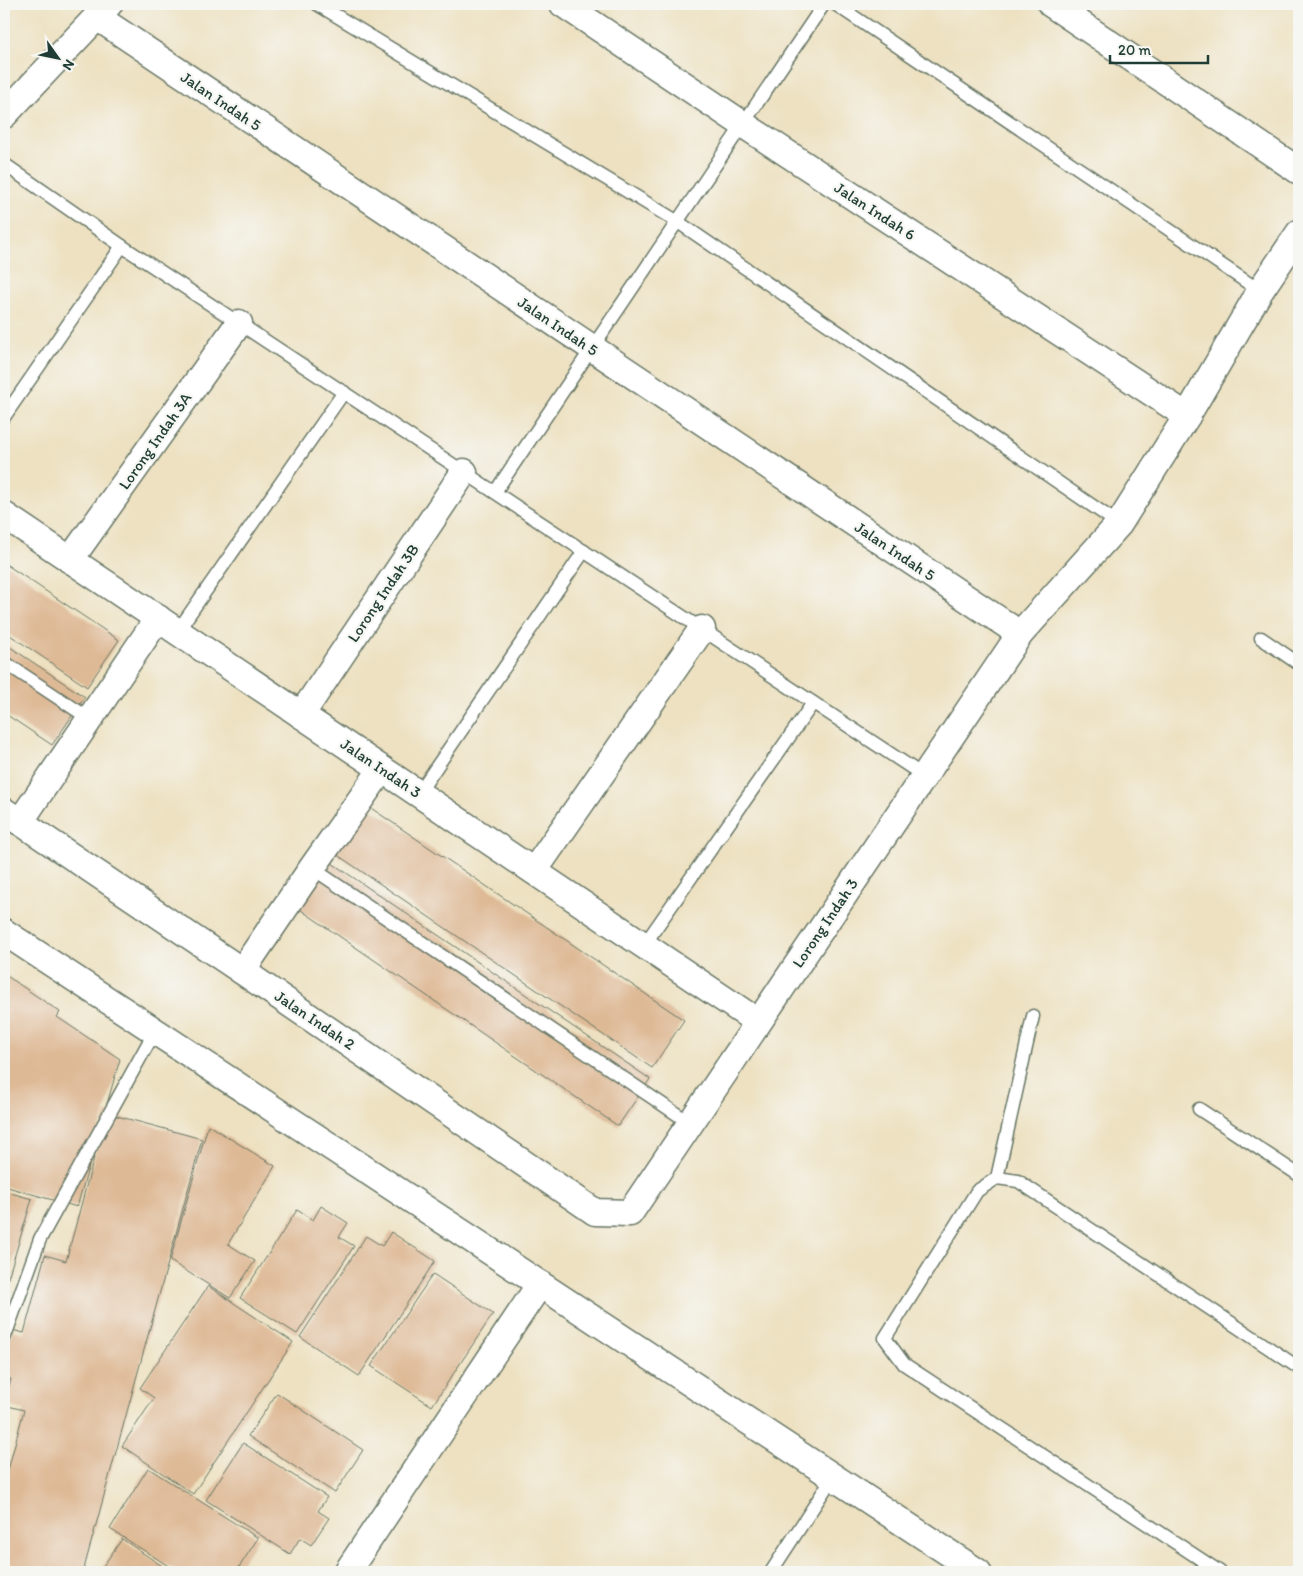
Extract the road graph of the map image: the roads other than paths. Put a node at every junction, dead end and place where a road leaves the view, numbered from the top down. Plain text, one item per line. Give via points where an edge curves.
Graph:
1 (317, 4) edge
2 (564, 4) edge
3 (824, 4) edge
4 (834, 4) edge
5 (1051, 4) edge
6 (103, 10) edge
7 (4, 115) edge
8 (744, 125) junction
9 (4, 164) edge
10 (1299, 171) edge
11 (678, 222) junction
12 (1299, 233) edge
13 (122, 246) junction
14 (1260, 290) junction
15 (239, 323) junction
16 (592, 349) junction
17 (344, 392) junction
18 (1187, 416) junction
19 (4, 417) edge
20 (464, 472) junction
21 (495, 492) junction
22 (4, 515) edge
23 (1119, 524) junction
24 (584, 551) junction
25 (70, 560) junction
26 (167, 625) junction
27 (702, 629) junction
28 (1020, 634) junction
29 (1261, 638) dead end
30 (4, 662) edge
31 (1299, 664) edge
32 (813, 703) junction
33 (301, 715) junction
34 (90, 719) junction
35 (382, 769) junction
36 (924, 776) junction
37 (418, 794) junction
38 (12, 816) edge
39 (312, 868) junction
40 (534, 871) junction
41 (4, 932) edge
42 (644, 945) junction
43 (242, 970) junction
44 (1033, 1016) dead end
45 (758, 1022) junction
46 (155, 1031) junction
47 (1199, 1109) dead end
48 (690, 1123) junction
49 (1299, 1176) edge
50 (997, 1178) junction
51 (630, 1213) joint
52 (540, 1284) junction
53 (4, 1339) edge
54 (1299, 1368) edge
55 (833, 1477) junction
56 (347, 1572) edge
57 (771, 1572) edge
58 (978, 1572) edge
59 (1220, 1572) edge

1 - 11 lane
2 - 8 street, Jalan Indah 6
3 - 8 lane
4 - 14 lane
5 - 10 street
6 - 7 street
6 - 16 street, Jalan Indah 5
8 - 11 lane
8 - 18 street, Jalan Indah 6
9 - 13 lane
11 - 16 lane
11 - 23 lane
12 - 14 street, Lorong Indah 3
13 - 15 lane
13 - 19 lane
14 - 18 street, Lorong Indah 3
15 - 17 lane
15 - 25 street, Lorong Indah 3A
16 - 21 lane
16 - 28 street, Jalan Indah 5
17 - 20 lane
17 - 26 lane
18 - 23 street, Lorong Indah 3
20 - 21 lane
20 - 33 street, Lorong Indah 3B
21 - 24 lane
22 - 25 street, Jalan Indah 3
23 - 28 street, Lorong Indah 3
24 - 27 lane
24 - 37 lane
25 - 26 street, Jalan Indah 3
26 - 33 street, Jalan Indah 3
26 - 34 street
27 - 32 lane
27 - 40 street
28 - 36 street, Lorong Indah 3
29 - 31 lane
30 - 34 lane
32 - 36 lane
32 - 42 lane
33 - 35 street, Jalan Indah 3
34 - 38 street
35 - 37 street, Jalan Indah 3
35 - 39 street
36 - 45 street, Lorong Indah 3
37 - 40 street, Jalan Indah 3
38 - 43 street, Jalan Indah 2
39 - 43 street
39 - 48 lane
40 - 42 street, Jalan Indah 3
41 - 46 street
42 - 45 street, Jalan Indah 3
43 - 51 street, Jalan Indah 2 via 595,1212
44 - 50 lane
45 - 48 street, Lorong Indah 3
46 - 52 street
46 - 53 lane via 40,1239
47 - 49 lane
48 - 51 street, Lorong Indah 3
50 - 54 lane via 1018,1181
50 - 59 lane via 977,1191 885,1338 904,1364
52 - 55 street
52 - 56 street
55 - 57 lane
55 - 58 street

